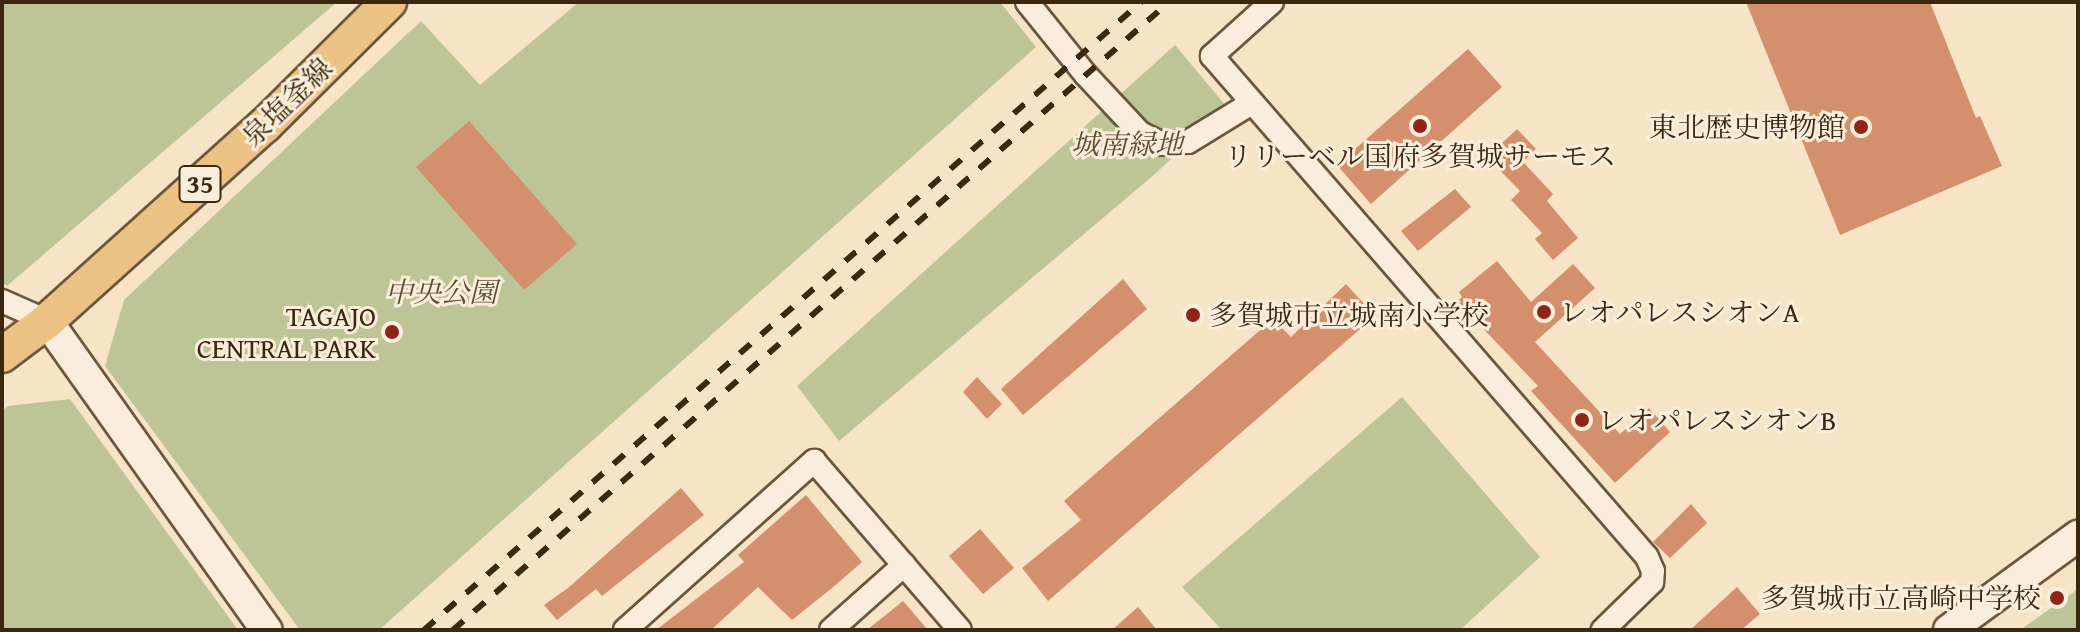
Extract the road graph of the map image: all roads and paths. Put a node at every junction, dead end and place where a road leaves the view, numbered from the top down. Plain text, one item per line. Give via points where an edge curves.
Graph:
1 (389, 2) edge
2 (1027, 2) edge
3 (1272, 2) edge
4 (1250, 104) junction
5 (2, 301) edge
6 (47, 321) junction
7 (2, 355) edge
8 (2078, 536) edge
9 (904, 565) junction
10 (267, 630) edge
11 (625, 630) edge
12 (831, 630) edge
13 (960, 630) edge
14 (1603, 630) edge
15 (1949, 630) edge

1 - 6 main road, 泉塩釜線 / 35 via 265,125
2 - 4 street via 1140,133 1163,144 1188,142
3 - 4 street via 1212,56
4 - 14 street via 1647,557 1652,582
5 - 6 street
6 - 7 main road, 泉塩釜線 / 35
6 - 10 street
8 - 15 street
9 - 11 street via 814,461
9 - 12 street
9 - 13 street

